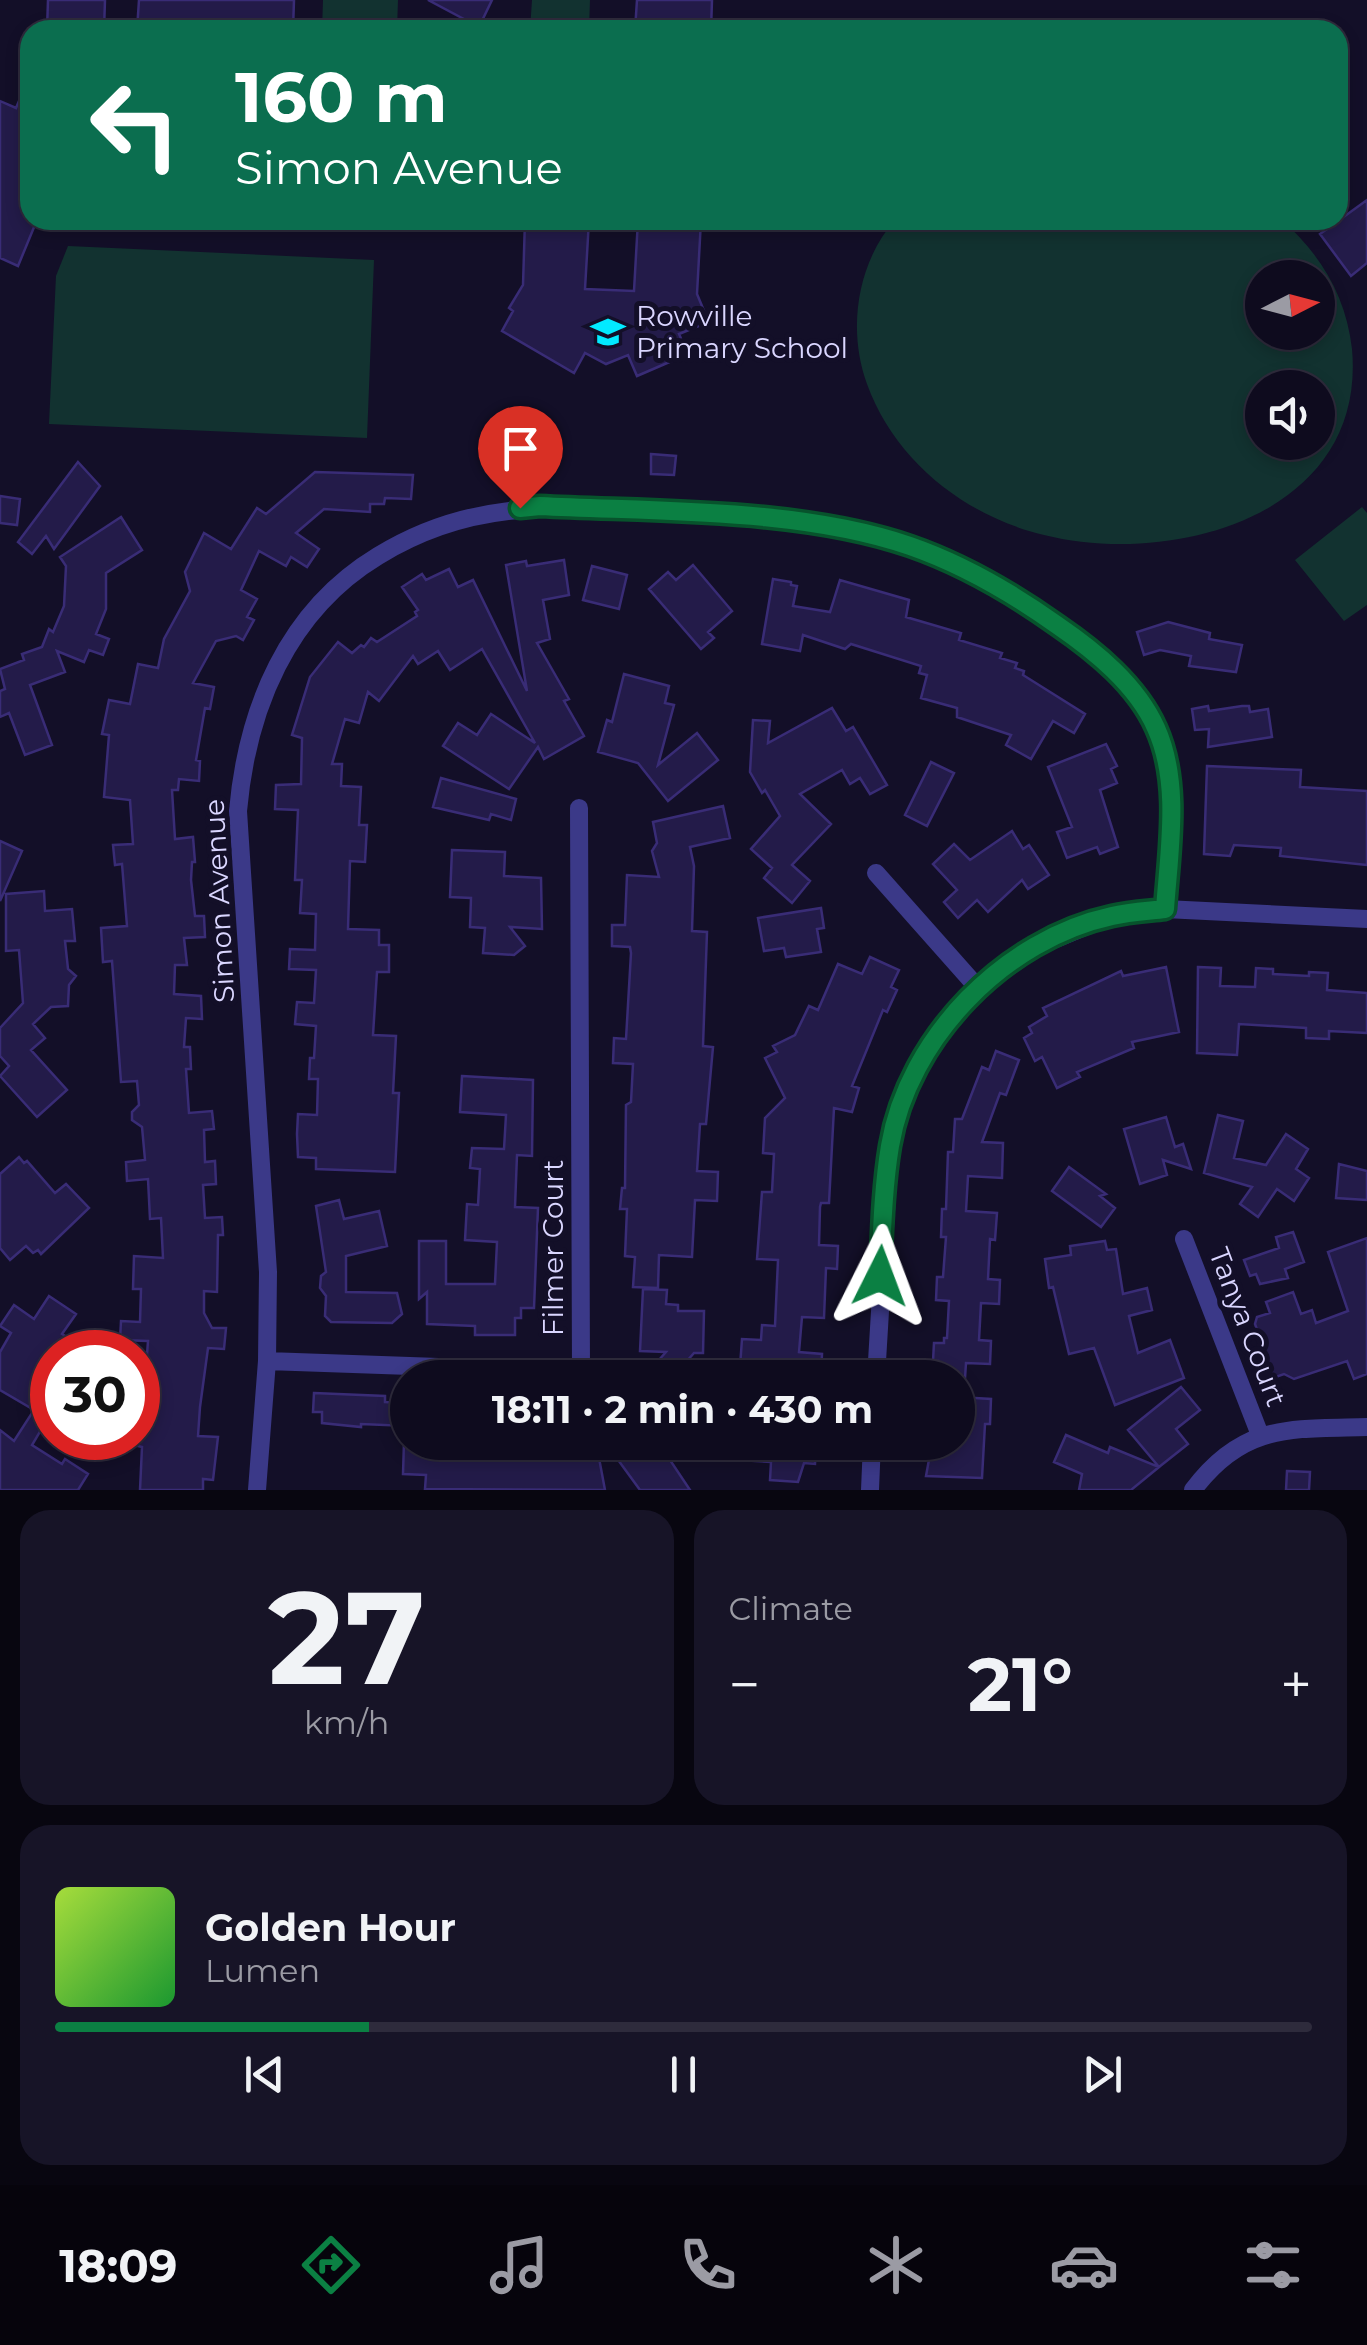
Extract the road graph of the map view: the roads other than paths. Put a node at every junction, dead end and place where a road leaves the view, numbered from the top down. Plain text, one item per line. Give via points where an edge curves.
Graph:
1 (579, 808) dead end
2 (876, 873) dead end
3 (1165, 909) junction
4 (1367, 918) edge
5 (978, 988) junction
6 (1184, 1239) dead end
7 (877, 1360) edge
8 (267, 1361) junction
9 (1367, 1426) edge
10 (1260, 1435) junction
11 (871, 1460) edge
12 (257, 1490) edge
13 (870, 1490) edge
14 (1193, 1490) edge

1 - 8 street, Filmer Court via 582,1372
2 - 5 street
3 - 4 street
3 - 5 street via 1073,929
3 - 8 street, Simon Avenue via 1170,795 1156,728 1134,692 1097,656 975,575 912,547 804,522 540,506 459,519 377,556 316,608 289,644 255,715 241,779
5 - 7 street via 918,1068 890,1145
6 - 10 street, Tanya Court
8 - 12 street, Simon Avenue
9 - 10 street
10 - 14 street via 1212,1466
11 - 13 street

